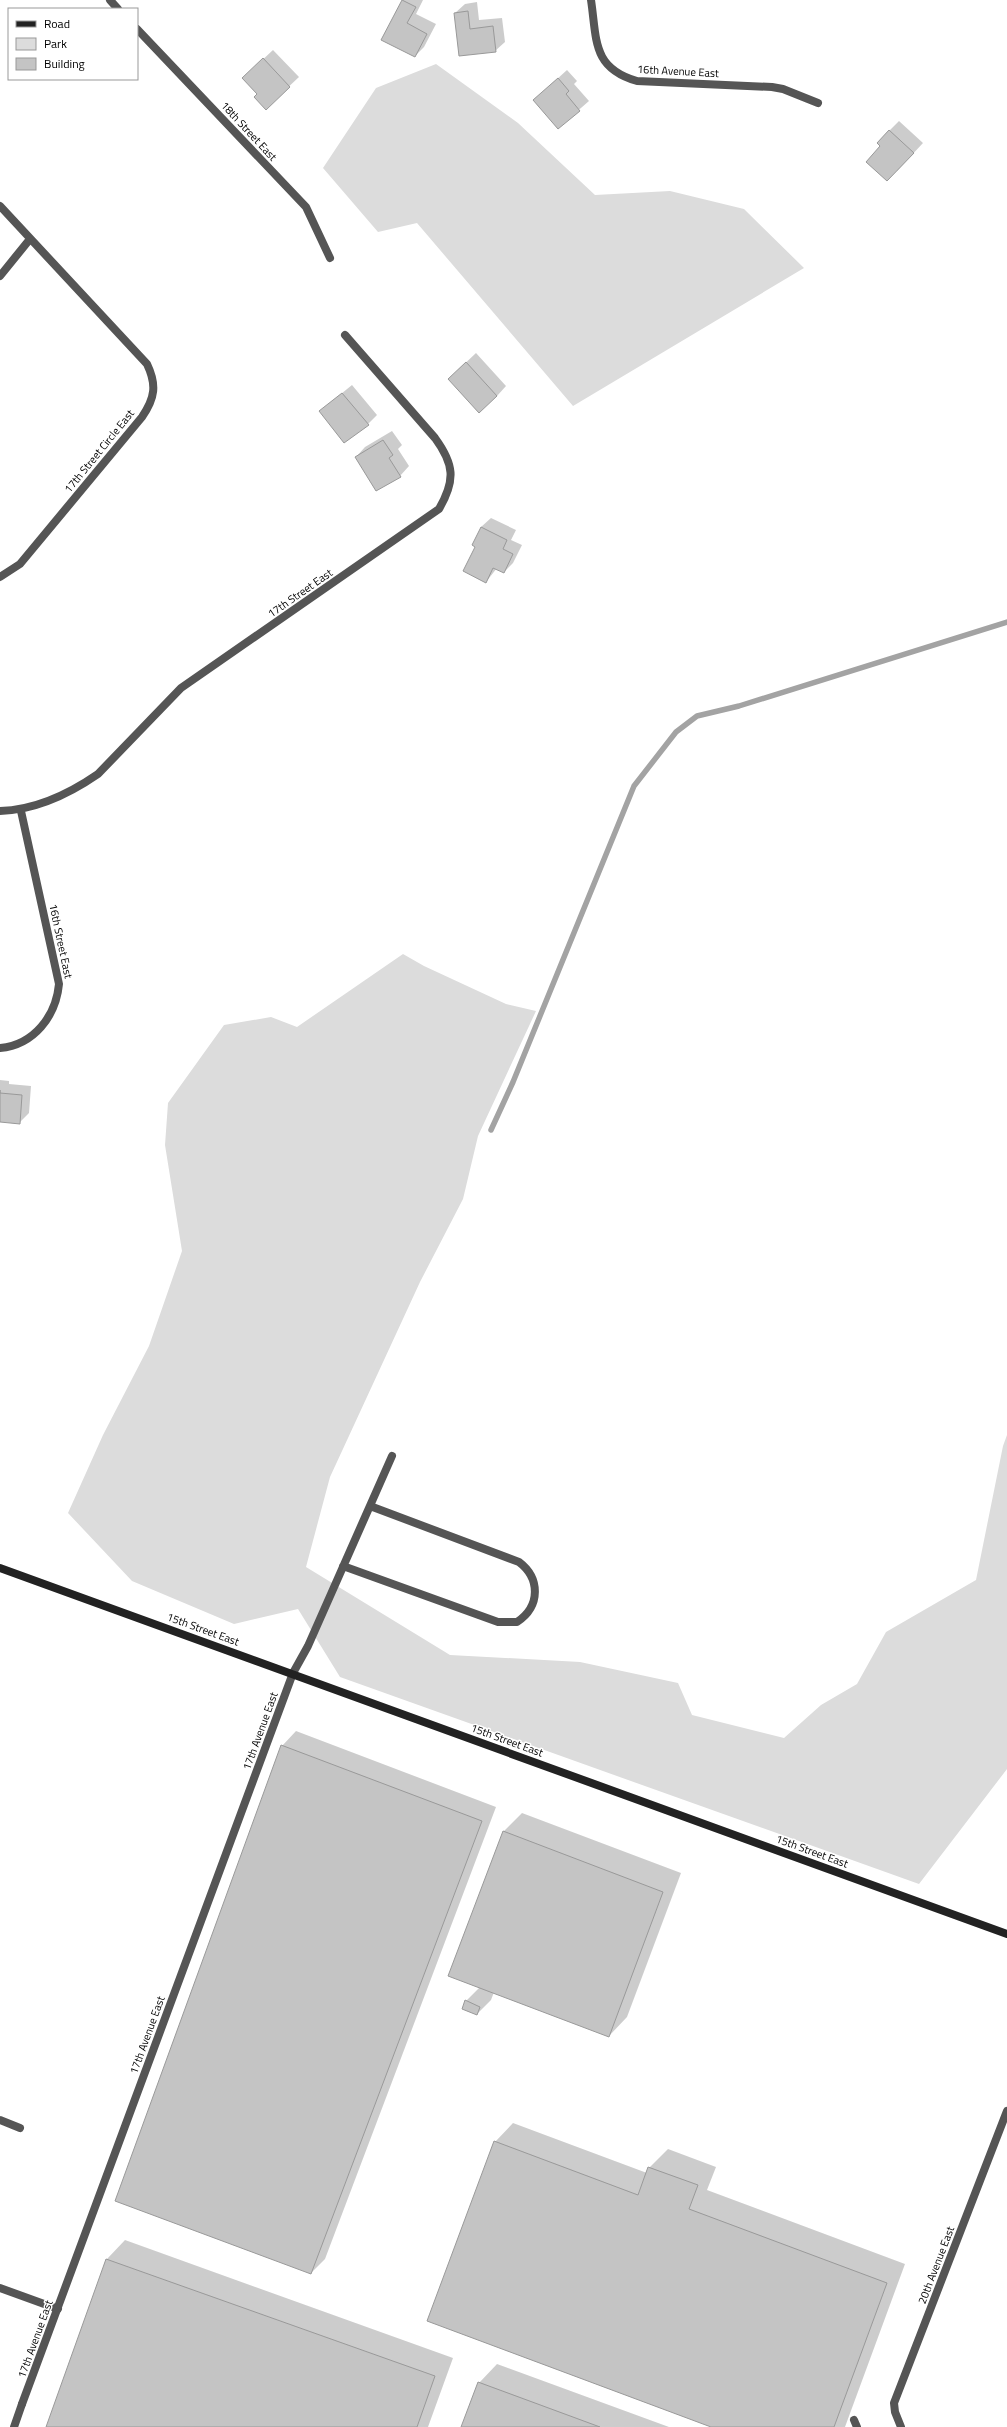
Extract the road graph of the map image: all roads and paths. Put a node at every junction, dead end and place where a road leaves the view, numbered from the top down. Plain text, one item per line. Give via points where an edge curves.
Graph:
1 (110, 0) edge
2 (591, 0) edge
3 (117, 8) edge
4 (138, 30) edge
5 (818, 103) dead end
6 (0, 206) edge
7 (30, 239) junction
8 (330, 258) dead end
9 (0, 276) edge
10 (346, 335) dead end
11 (0, 577) edge
12 (0, 811) edge
13 (21, 811) junction
14 (0, 1048) edge
15 (392, 1456) dead end
16 (370, 1506) junction
17 (343, 1566) junction
18 (0, 1568) edge
19 (293, 1673) junction
20 (1007, 1934) edge
21 (1007, 2110) edge
22 (0, 2120) edge
23 (20, 2128) dead end
24 (0, 2288) edge
25 (58, 2309) junction
26 (14, 2427) edge
27 (901, 2427) edge

1 - 3 street
2 - 5 street, 16th Avenue East via 603,60 612,71 625,78 637,81 783,88
4 - 8 street, 18th Street East via 306,208
6 - 7 street, 17th Street Circle East
7 - 9 street
7 - 11 street, 17th Street Circle East via 147,364 154,378 154,389 147,410 137,424 20,564
10 - 13 street, 17th Street East via 447,454 451,479 447,495 439,509 181,688 98,774 51,800
12 - 13 street, 17th Street East
13 - 14 street, 16th Street East via 59,984 52,1012 41,1028 16,1044
15 - 16 street, 17th Avenue East
16 - 17 street, 17th Avenue East
16 - 17 street via 519,1562 528,1569 534,1582 531,1609 518,1622 498,1622
17 - 19 street, 17th Avenue East via 308,1646
18 - 19 main road, 15th Street East
19 - 20 main road, 15th Street East
19 - 25 street, 17th Avenue East
21 - 27 street, 20th Avenue East via 894,2403
22 - 23 street
24 - 25 street
25 - 26 street, 17th Avenue East

